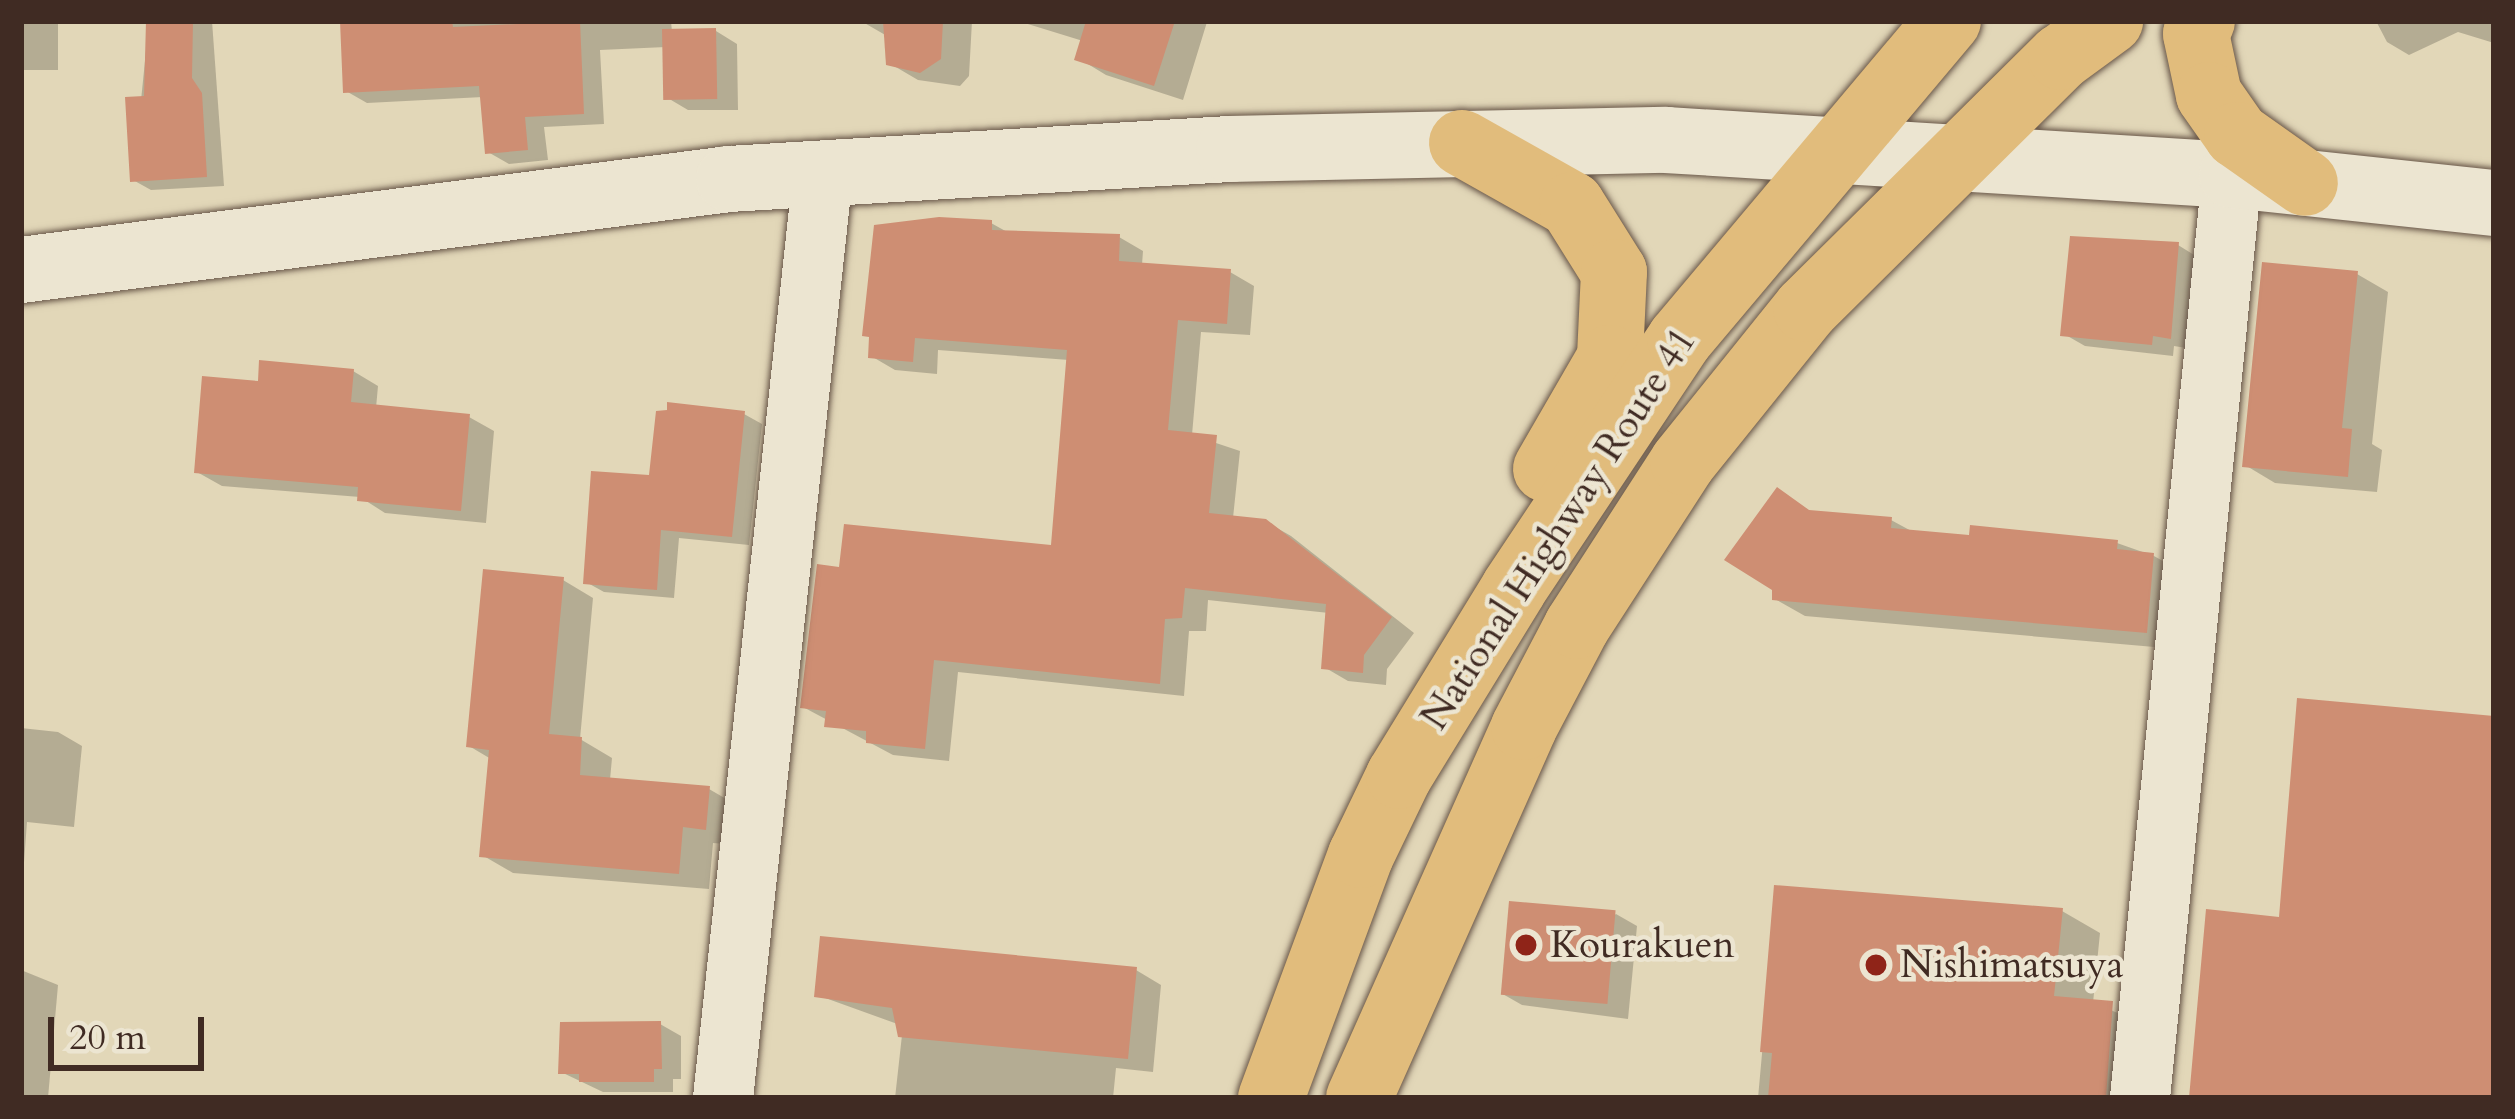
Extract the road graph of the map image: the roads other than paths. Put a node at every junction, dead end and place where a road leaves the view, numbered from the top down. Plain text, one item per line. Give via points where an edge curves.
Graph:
1 (1948, 21) edge
2 (2110, 21) edge
3 (2202, 21) edge
4 (1462, 143) junction
5 (1835, 151) junction
6 (1961, 156) junction
7 (823, 172) junction
8 (2231, 175) junction
9 (2305, 183) junction
10 (2494, 203) edge
11 (21, 271) edge
12 (1495, 619) junction
13 (723, 1098) edge
14 (1271, 1098) edge
15 (1359, 1098) edge
16 (2140, 1098) edge

1 - 5 highway, National Highway Route 41
2 - 6 highway, National Highway Route 41 via 2061,57
3 - 9 highway via 2196,34 2210,94 2236,135
4 - 5 street via 1666,140
4 - 7 street
4 - 12 highway via 1572,205 1614,272 1610,358 1515,523
5 - 6 street
5 - 12 highway, National Highway Route 41 via 1680,339
6 - 8 street
6 - 15 highway, National Highway Route 41 via 1806,309 1628,544 1524,728
7 - 11 street via 552,198
7 - 13 street
8 - 9 street
8 - 16 street
9 - 10 street
12 - 14 highway, National Highway Route 41 via 1361,855

